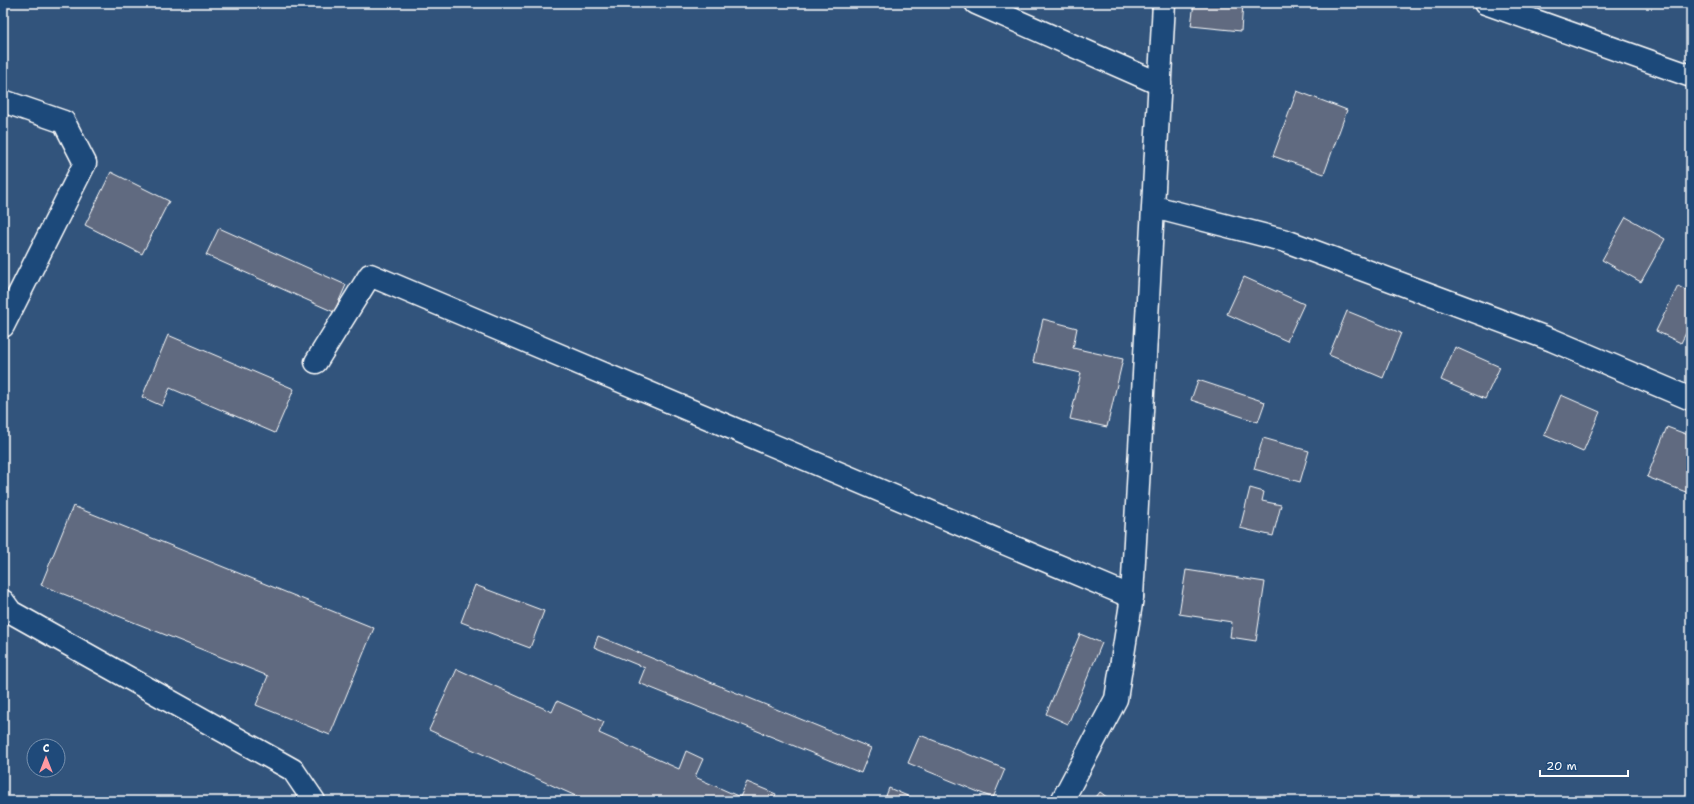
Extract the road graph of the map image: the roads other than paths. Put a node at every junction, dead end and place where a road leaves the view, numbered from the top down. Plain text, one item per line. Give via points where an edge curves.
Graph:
1 (976, 3) edge
2 (1164, 3) edge
3 (1485, 3) edge
4 (1691, 76) edge
5 (1160, 84) junction
6 (3, 101) edge
7 (1154, 207) junction
8 (3, 326) edge
9 (316, 362) dead end
10 (1691, 399) edge
11 (1132, 597) junction
12 (3, 601) edge
13 (314, 801) edge
14 (1062, 801) edge

1 - 5 street
2 - 5 street
3 - 4 street
5 - 7 street
6 - 8 street via 64,122 85,163
7 - 10 street via 1286,241 1552,340
7 - 11 street
9 - 11 street via 370,275
11 - 14 street via 1116,699
12 - 13 street via 11,612 293,770

